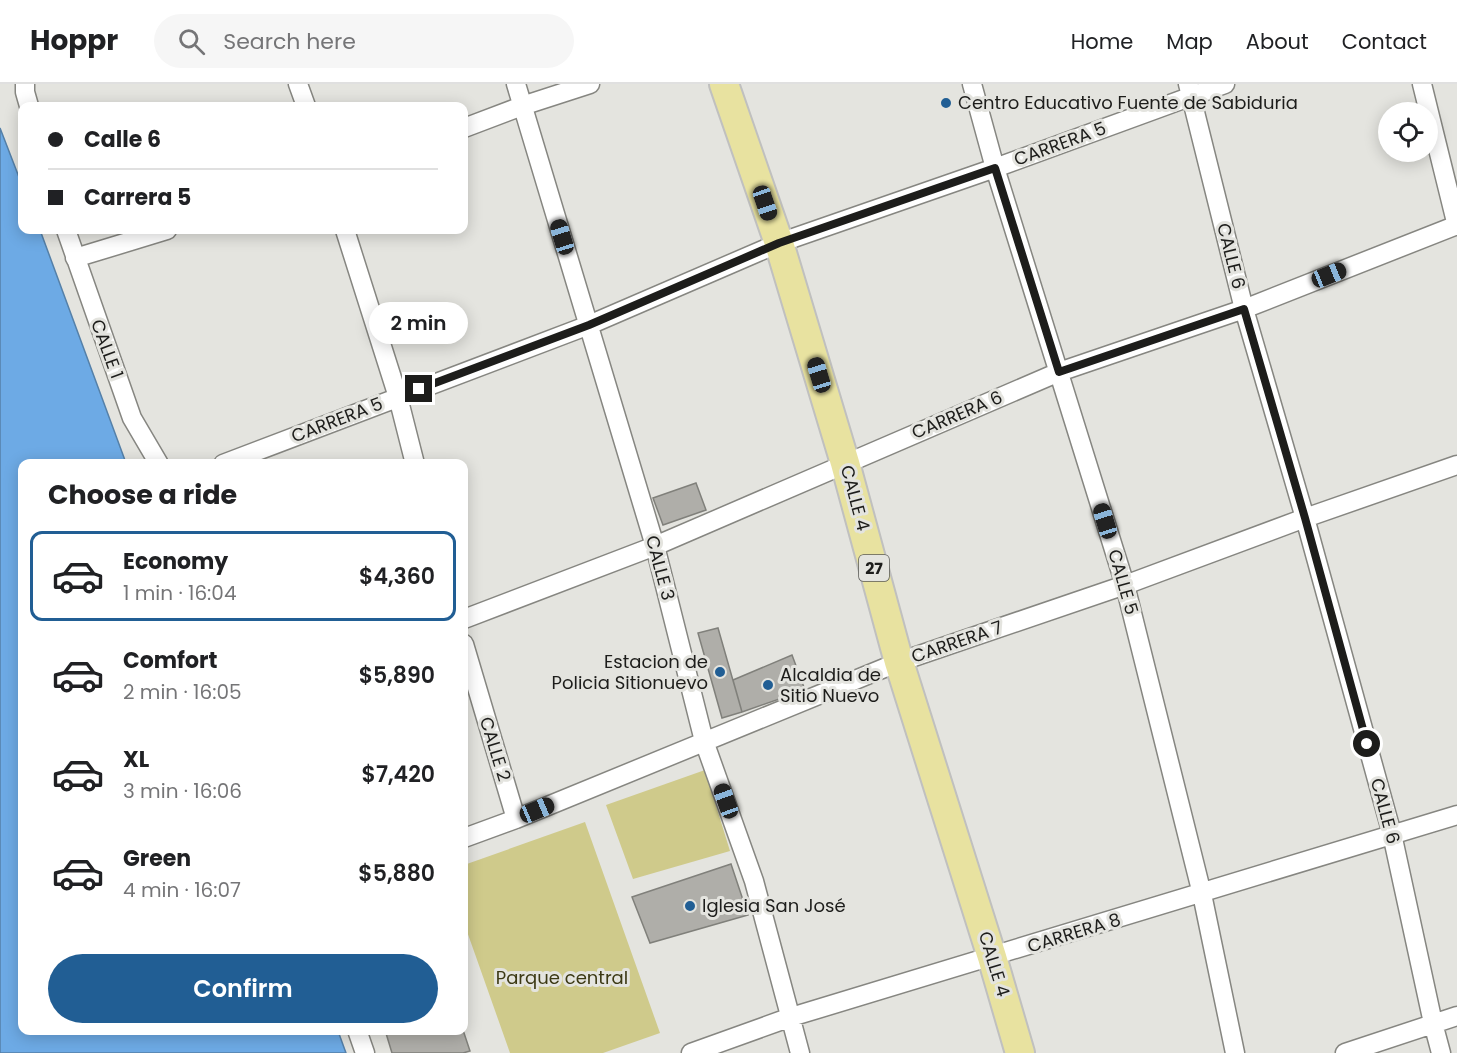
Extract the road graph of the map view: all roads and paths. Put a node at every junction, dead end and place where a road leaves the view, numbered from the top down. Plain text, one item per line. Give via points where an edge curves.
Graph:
1 (25, 84) edge
2 (298, 84) edge
3 (516, 84) edge
4 (590, 84) edge
5 (724, 84) edge
6 (972, 84) edge
7 (1225, 84) edge
8 (1422, 84) edge
9 (1190, 90) edge
10 (28, 102) edge
11 (305, 102) edge
12 (522, 106) junction
13 (468, 126) edge
14 (995, 168) junction
15 (1457, 226) edge
16 (67, 234) edge
17 (154, 234) edge
18 (346, 234) edge
19 (779, 243) junction
20 (75, 258) junction
21 (1244, 309) junction
22 (589, 325) junction
23 (1059, 372) junction
24 (398, 397) junction
25 (156, 459) edge
26 (236, 459) edge
27 (414, 459) edge
28 (846, 463) junction
29 (1457, 465) edge
30 (1305, 518) junction
31 (655, 546) junction
32 (1125, 585) junction
33 (468, 618) edge
34 (468, 657) edge
35 (899, 662) junction
36 (704, 741) junction
37 (1457, 815) edge
38 (516, 819) junction
39 (1392, 834) junction
40 (468, 837) edge
41 (1202, 894) junction
42 (992, 957) junction
43 (1457, 1016) edge
44 (791, 1017) junction
45 (1433, 1023) junction
46 (359, 1035) edge
47 (365, 1053) edge
48 (692, 1053) edge
49 (801, 1053) edge
50 (1020, 1053) edge
51 (1235, 1053) edge
52 (1345, 1053) edge
53 (1441, 1053) edge

1 - 10 street
2 - 11 street
3 - 12 street, CALLE 3
4 - 12 street
5 - 19 main road, CALLE 4 / 27
6 - 14 street, CALLE 5
7 - 9 street, CARRERA 5
8 - 15 street
9 - 14 street, CARRERA 5
9 - 21 street, CALLE 6
12 - 13 street
12 - 22 street, CALLE 3
14 - 19 street, CARRERA 5
14 - 23 street, CALLE 5
15 - 21 street, CARRERA 6
16 - 20 street, CALLE 1
17 - 20 street
18 - 24 street
19 - 22 street, CARRERA 5
19 - 28 main road, CALLE 4 / 27
20 - 25 street, CALLE 1 via 132,418
21 - 23 street, CARRERA 6
21 - 30 street, CALLE 6
22 - 24 street, CARRERA 5
22 - 31 street, CALLE 3
23 - 28 street, CARRERA 6
23 - 32 street, CALLE 5
24 - 26 street, CARRERA 5
24 - 27 street
28 - 31 street, CARRERA 6
28 - 35 main road, CALLE 4 / 27
29 - 30 street, CARRERA 7
30 - 32 street, CARRERA 7
30 - 39 street, CALLE 6
31 - 33 street, CARRERA 6
31 - 36 street, CALLE 3
32 - 35 street, CARRERA 7
32 - 41 street, CALLE 5
34 - 38 street, CALLE 2
35 - 36 street, CARRERA 7
35 - 42 main road, CALLE 4 / 27
36 - 38 street, CARRERA 7
36 - 44 street, CALLE 3 via 754,880
37 - 39 street, CARRERA 8
38 - 40 street, CARRERA 7
39 - 41 street, CARRERA 8
39 - 45 street, CALLE 6
41 - 42 street, CARRERA 8
41 - 51 street, CALLE 5
42 - 44 street, CARRERA 8
42 - 50 main road, CALLE 4 / 27
43 - 45 street
44 - 48 street, CARRERA 8
44 - 49 street, CALLE 3
45 - 52 street
45 - 53 street, CALLE 6
46 - 47 street

